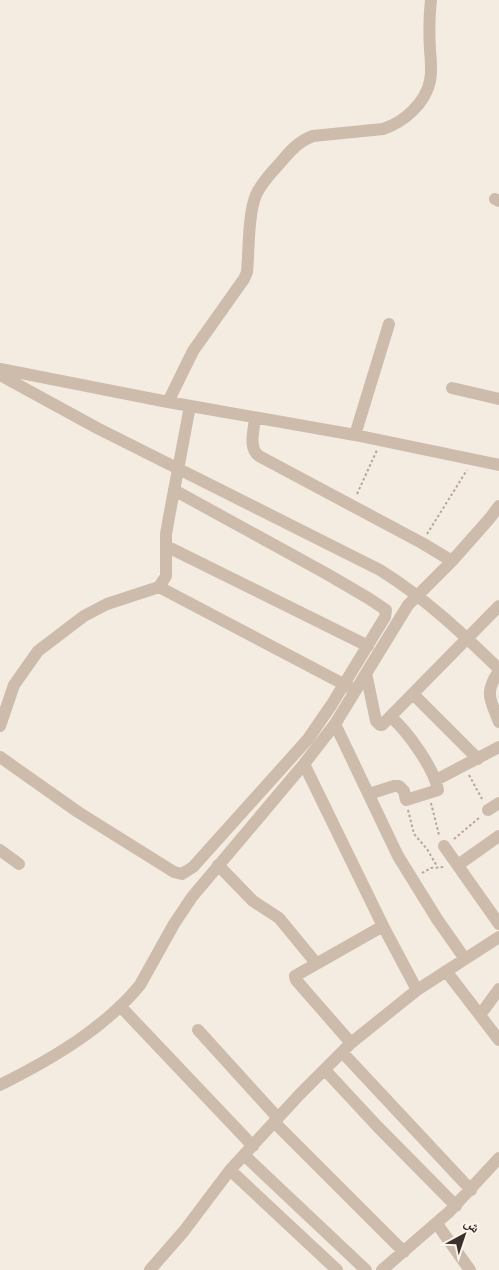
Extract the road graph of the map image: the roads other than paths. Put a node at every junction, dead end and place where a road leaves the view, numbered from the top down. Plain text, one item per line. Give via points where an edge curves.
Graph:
1 (431, 0) edge
2 (389, 324) dead end
3 (0, 369) edge
4 (0, 375) edge
5 (452, 388) dead end
6 (499, 399) edge
7 (168, 402) junction
8 (190, 406) junction
9 (255, 418) junction
10 (355, 436) junction
11 (499, 464) edge
12 (178, 468) junction
13 (174, 490) junction
14 (499, 506) edge
15 (495, 521) edge
16 (166, 546) junction
17 (452, 561) junction
18 (159, 586) junction
19 (418, 594) junction
20 (499, 606) edge
21 (467, 638) junction
22 (368, 646) junction
23 (499, 670) edge
24 (366, 673) junction
25 (350, 688) junction
26 (413, 694) junction
27 (498, 715) edge
28 (391, 717) junction
29 (335, 724) junction
30 (0, 726) edge
31 (499, 747) edge
32 (0, 757) edge
33 (478, 759) junction
34 (304, 764) junction
35 (436, 780) junction
36 (369, 794) junction
37 (499, 836) edge
38 (444, 846) road end
39 (0, 850) edge
40 (19, 864) dead end
41 (218, 864) junction
42 (458, 865) junction
43 (497, 918) edge
44 (383, 926) junction
45 (499, 938) edge
46 (465, 959) junction
47 (316, 963) junction
48 (446, 970) junction
49 (499, 989) edge
50 (417, 990) junction
51 (120, 1006) junction
52 (480, 1015) junction
53 (198, 1030) dead end
54 (499, 1040) edge
55 (347, 1047) junction
56 (324, 1070) junction
57 (0, 1085) edge
58 (276, 1120) junction
59 (248, 1150) junction
60 (499, 1158) edge
61 (230, 1170) junction
62 (471, 1190) junction
63 (456, 1206) junction
64 (436, 1224) junction
65 (404, 1252) junction
66 (462, 1267) edge
67 (150, 1270) edge
68 (337, 1270) edge
69 (366, 1270) edge
70 (382, 1270) edge

1 - 7 street via 430,81 421,100 405,118 383,129 304,139 266,179 255,197 244,279 193,350
2 - 10 street
3 - 7 street
4 - 12 street
5 - 6 street
7 - 8 street
8 - 9 street
8 - 12 street
9 - 10 street
9 - 17 street via 252,445 256,454
10 - 11 street
12 - 13 street
12 - 19 street via 361,560
13 - 16 street
13 - 22 street via 320,569 384,608 385,617
14 - 15 street
15 - 17 street
16 - 18 street via 166,576
16 - 22 street
17 - 19 street
18 - 25 street
18 - 30 street via 107,604 84,616 38,651 14,685
19 - 21 street
19 - 24 street
20 - 21 street
21 - 23 street
21 - 26 street
22 - 25 street
23 - 27 street via 489,689
24 - 25 street
24 - 28 street via 376,721 380,726
25 - 29 street
25 - 32 street via 308,740 193,867 182,874 108,831
26 - 28 street
26 - 33 street
28 - 35 street via 408,734
29 - 34 street
29 - 36 street
31 - 33 street
33 - 35 street
34 - 41 street
34 - 44 street
35 - 36 street via 438,790 406,800 400,786
36 - 46 street via 411,879
37 - 42 street
38 - 42 street
39 - 40 street
41 - 47 street via 253,900 279,918
41 - 51 street via 174,924 140,985
42 - 43 street
44 - 47 street
44 - 50 street
45 - 46 street
46 - 48 street
47 - 55 street via 296,974 295,978
48 - 50 street
48 - 52 street
49 - 52 street
50 - 55 street
51 - 57 street via 75,1042
51 - 59 street
52 - 54 street
53 - 58 street
55 - 56 street
55 - 62 street
56 - 58 street
56 - 63 street
58 - 59 street
58 - 65 street
59 - 61 street
59 - 69 street
60 - 62 street
61 - 67 street
61 - 68 street
62 - 63 street
63 - 64 street
64 - 65 street
64 - 66 street
65 - 70 street

